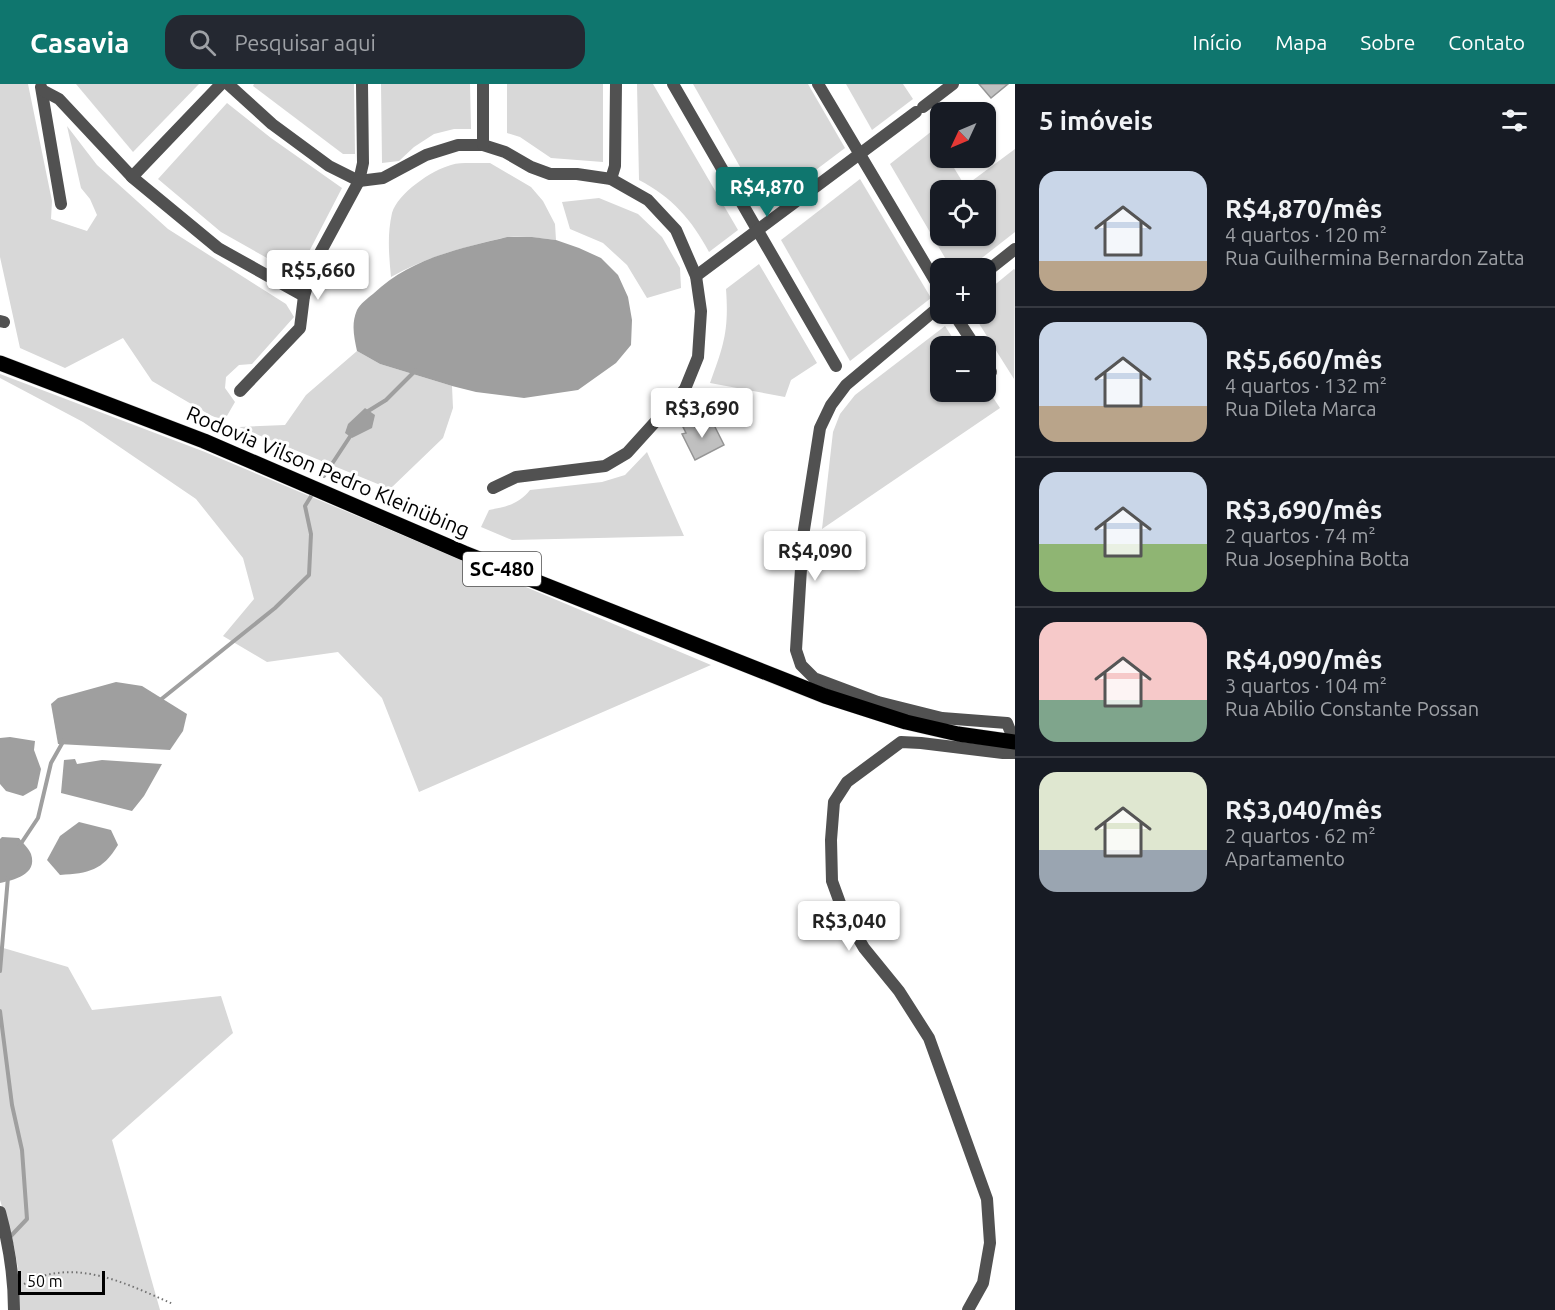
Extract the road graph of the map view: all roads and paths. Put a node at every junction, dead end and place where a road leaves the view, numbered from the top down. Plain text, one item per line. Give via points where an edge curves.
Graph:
1 (221, 84) edge
2 (228, 84) edge
3 (362, 84) edge
4 (483, 84) edge
5 (616, 84) edge
6 (673, 84) edge
7 (818, 84) edge
8 (953, 84) edge
9 (42, 87) edge
10 (483, 145) junction
11 (859, 154) junction
12 (132, 177) junction
13 (610, 179) junction
14 (358, 181) junction
15 (61, 204) dead end
16 (757, 231) junction
17 (1015, 249) edge
18 (996, 264) edge
19 (930, 272) edge
20 (696, 276) junction
21 (304, 296) junction
22 (930, 314) edge
23 (0, 363) edge
24 (836, 366) dead end
25 (240, 391) dead end
26 (493, 488) dead end
27 (1015, 745) edge
28 (0, 1212) edge
29 (14, 1289) junction
30 (173, 1304) dead end
31 (14, 1310) edge
32 (968, 1310) edge

1 - 12 street
2 - 14 street via 272,124 329,166
3 - 14 street via 363,163
4 - 10 street
5 - 13 street via 615,166
6 - 16 street
7 - 11 street
8 - 11 street
9 - 12 street via 59,99
9 - 15 street
10 - 13 street via 550,174
10 - 14 street via 458,145 426,154 383,178
11 - 16 street
11 - 19 street
12 - 21 street via 218,248
13 - 20 street via 648,200 676,231
14 - 21 street via 314,264
16 - 20 street
16 - 24 street
17 - 18 street
20 - 26 street via 701,311 698,357 685,389 627,453 605,466 516,477
21 - 25 street via 300,328
22 - 27 street via 846,385 820,428 803,536 796,650 801,665 814,678 878,702 942,718 1007,723
23 - 27 main road, Rodovia Vilson Pedro Kleinübing / SC-480 via 204,441 464,553 825,696 906,722
27 - 32 street via 1003,753 901,742 847,782 834,802 832,881 844,914 929,1038 987,1199 990,1243 983,1283
28 - 29 street via 10,1248
29 - 30 path via 37,1276 67,1271 114,1278
29 - 31 street

